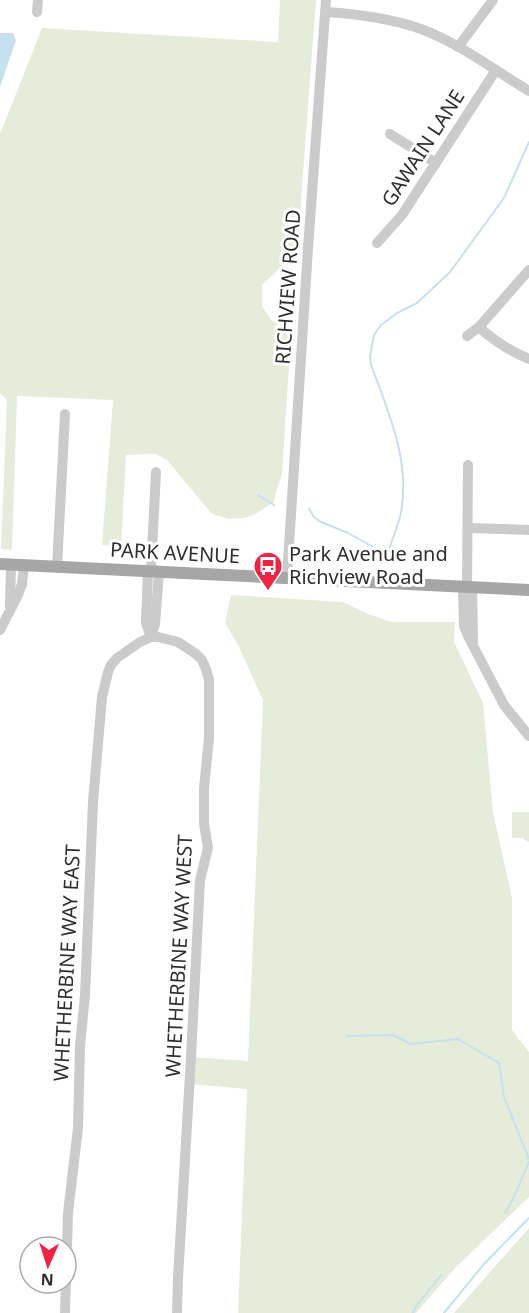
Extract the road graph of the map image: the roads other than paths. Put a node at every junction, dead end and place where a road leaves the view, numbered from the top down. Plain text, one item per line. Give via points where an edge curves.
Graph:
1 (38, 0) edge
2 (327, 0) edge
3 (493, 0) edge
4 (37, 12) dead end
5 (326, 12) junction
6 (458, 47) junction
7 (496, 70) junction
8 (529, 91) edge
9 (390, 134) dead end
10 (436, 163) junction
11 (377, 243) dead end
12 (529, 270) edge
13 (479, 327) junction
14 (467, 336) dead end
15 (529, 359) edge
16 (65, 414) dead end
17 (468, 465) dead end
18 (156, 472) dead end
19 (469, 528) junction
20 (529, 530) edge
21 (5, 565) edge
22 (24, 565) junction
23 (57, 567) junction
24 (153, 571) junction
25 (287, 577) junction
26 (467, 587) junction
27 (529, 590) edge
28 (10, 610) junction
29 (0, 630) edge
30 (150, 638) junction
31 (529, 736) edge
32 (65, 1313) edge
33 (177, 1313) edge

1 - 4 street
2 - 5 street, RICHVIEW ROAD
3 - 6 street
5 - 6 street via 405,23
5 - 25 street, RICHVIEW ROAD
6 - 7 street
7 - 8 street
7 - 10 street, GAWAIN LANE
9 - 10 street
10 - 11 street, GAWAIN LANE via 402,216
12 - 13 street
13 - 14 street
13 - 15 street via 490,338
16 - 23 street
17 - 19 street
18 - 24 street
19 - 20 street
19 - 26 street
21 - 22 main road, PARK AVENUE
21 - 28 street
22 - 23 main road, PARK AVENUE
22 - 28 street via 22,584
23 - 24 main road, PARK AVENUE
24 - 25 main road, PARK AVENUE
24 - 30 street via 155,624
25 - 26 main road, PARK AVENUE
26 - 27 main road, PARK AVENUE
26 - 31 street via 474,645 504,705
28 - 29 street
30 - 32 street, WHETHERBINE WAY EAST via 123,652 111,665 102,697 93,802 78,1128 68,1212
30 - 33 street, WHETHERBINE WAY WEST via 167,638 185,646 202,660 210,680 204,798 208,848 200,880

